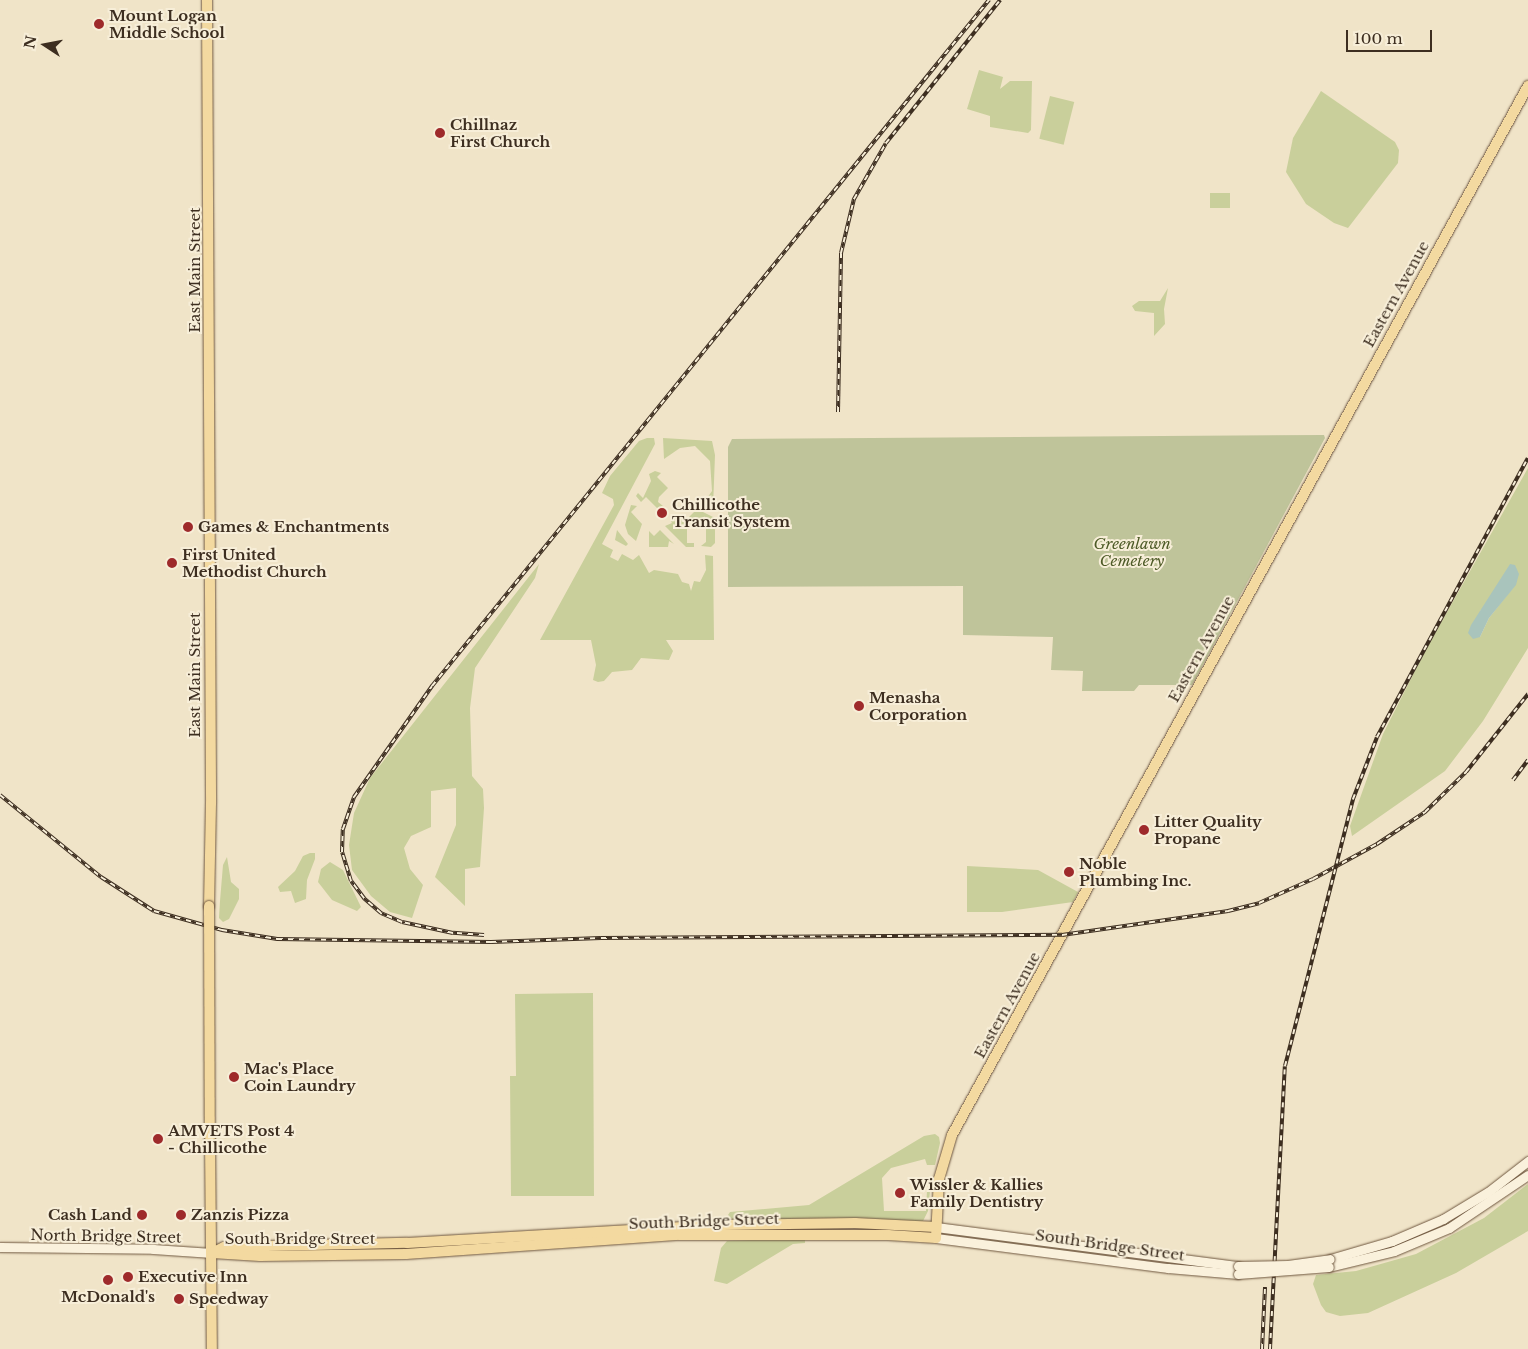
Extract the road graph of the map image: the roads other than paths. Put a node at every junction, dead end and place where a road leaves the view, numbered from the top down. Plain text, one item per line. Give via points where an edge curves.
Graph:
1 (207, 0) edge
2 (1528, 86) edge
3 (1528, 1161) edge
4 (1528, 1176) edge
5 (936, 1233) junction
6 (0, 1247) edge
7 (212, 1253) junction
8 (1329, 1263) junction
9 (212, 1349) edge

1 - 7 main road, East Main Street, bridge
2 - 5 main road, Eastern Avenue via 952,1135 939,1179
3 - 8 main road, South Bridge Street via 1488,1192 1443,1219
4 - 8 main road, South Bridge Street via 1449,1228 1394,1251
5 - 7 main road, South Bridge Street via 855,1223 714,1225 408,1243 224,1247
5 - 8 main road, South Bridge Street, bridge via 1238,1270
6 - 7 main road, North Bridge Street
7 - 9 main road, East Main Street

